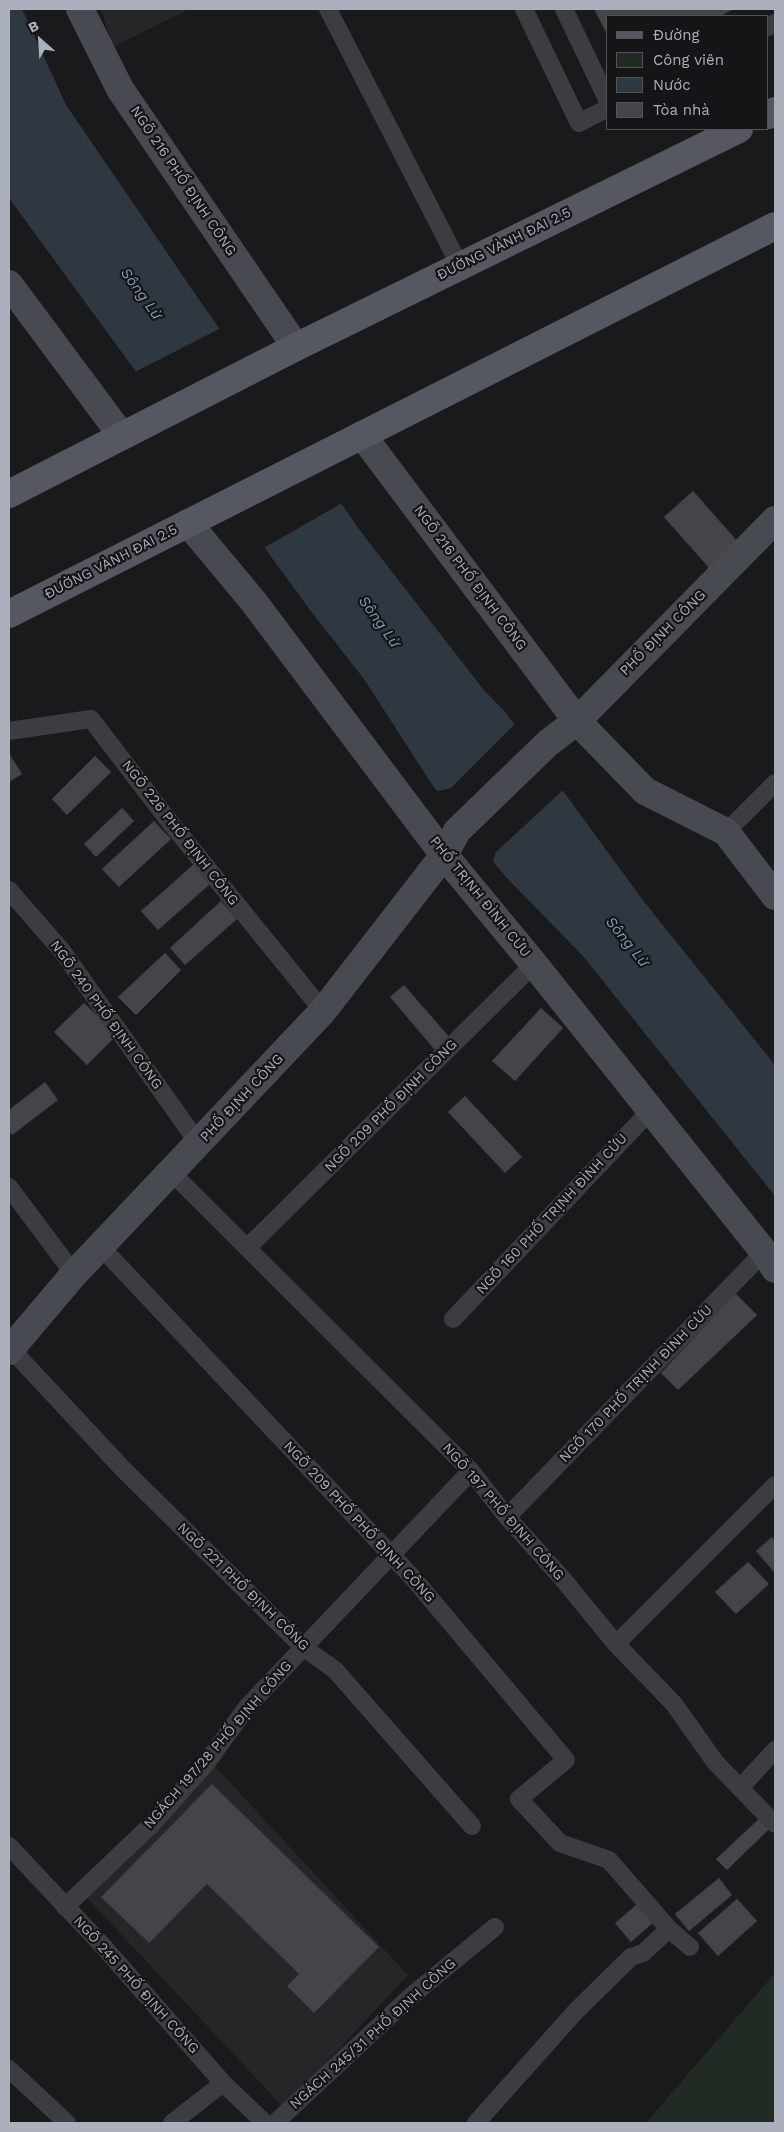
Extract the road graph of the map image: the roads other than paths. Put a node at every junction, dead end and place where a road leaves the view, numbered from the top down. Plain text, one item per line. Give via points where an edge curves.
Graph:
1 (80, 9) edge
2 (328, 9) edge
3 (524, 9) edge
4 (564, 9) edge
5 (606, 97) edge
6 (606, 109) edge
7 (737, 130) edge
8 (775, 226) edge
9 (460, 266) junction
10 (9, 284) edge
11 (296, 347) junction
12 (362, 435) junction
13 (122, 436) junction
14 (9, 494) edge
15 (775, 520) edge
16 (188, 523) junction
17 (9, 614) edge
18 (577, 721) junction
19 (9, 730) edge
20 (775, 783) edge
21 (726, 832) junction
22 (444, 855) junction
23 (9, 890) edge
24 (775, 896) edge
25 (534, 964) junction
26 (323, 1011) junction
27 (651, 1110) junction
28 (199, 1144) junction
29 (172, 1173) junction
30 (9, 1187) edge
31 (101, 1247) junction
32 (247, 1248) junction
33 (770, 1260) edge
34 (74, 1274) junction
35 (453, 1319) dead end
36 (10, 1350) edge
37 (471, 1471) junction
38 (775, 1485) edge
39 (507, 1517) junction
40 (391, 1555) junction
41 (616, 1644) junction
42 (303, 1647) junction
43 (775, 1750) edge
44 (740, 1788) junction
45 (775, 1824) edge
46 (472, 1826) dead end
47 (9, 1846) edge
48 (65, 1907) junction
49 (495, 1927) dead end
50 (669, 1929) junction
51 (690, 1947) dead end
52 (9, 2070) edge
53 (223, 2083) junction
54 (67, 2123) edge
55 (172, 2123) edge
56 (265, 2123) edge
57 (275, 2123) edge
58 (476, 2123) edge

1 - 11 main road, NGÕ 216 PHỐ ĐỊNH CÔNG via 120,89
2 - 9 lane
3 - 6 lane via 579,123
4 - 5 lane
7 - 9 main road, ĐƯỜNG VÀNH ĐAI 2.5
8 - 12 main road
9 - 11 main road, ĐƯỜNG VÀNH ĐAI 2.5
10 - 13 main road
11 - 13 main road, ĐƯỜNG VÀNH ĐAI 2.5
12 - 16 main road, ĐƯỜNG VÀNH ĐAI 2.5
12 - 18 main road, NGÕ 216 PHỐ ĐỊNH CÔNG
13 - 14 main road
15 - 18 main road, PHỐ ĐỊNH CÔNG
16 - 17 main road, ĐƯỜNG VÀNH ĐAI 2.5
16 - 22 main road, PHỐ TRỊNH ĐÌNH CỬU via 259,609
18 - 21 main road, NGÕ 216 PHỐ ĐỊNH CÔNG via 645,791
18 - 22 main road, PHỐ ĐỊNH CÔNG via 548,744 457,831
19 - 26 lane, NGÕ 226 PHỐ ĐỊNH CÔNG via 91,719
20 - 21 lane
21 - 24 main road
22 - 25 main road, PHỐ TRỊNH ĐÌNH CỬU
22 - 26 main road, PHỐ ĐỊNH CÔNG
23 - 28 lane, NGÕ 240 PHỐ ĐỊNH CÔNG via 62,951
25 - 27 main road, PHỐ TRỊNH ĐÌNH CỬU
25 - 32 lane, NGÕ 209 PHỐ ĐỊNH CÔNG
26 - 28 main road, PHỐ ĐỊNH CÔNG
27 - 33 main road, PHỐ TRỊNH ĐÌNH CỬU
27 - 35 lane, NGÕ 160 PHỐ TRỊNH ĐÌNH CỬU
28 - 29 main road, PHỐ ĐỊNH CÔNG
29 - 31 main road, PHỐ ĐỊNH CÔNG
29 - 32 lane, NGÕ 197 PHỐ ĐỊNH CÔNG
30 - 34 lane
31 - 34 main road, PHỐ ĐỊNH CÔNG
31 - 40 lane, NGÕ 209 PHỐ PHỐ ĐỊNH CÔNG
32 - 37 lane, NGÕ 197 PHỐ ĐỊNH CÔNG
33 - 39 lane, NGÕ 170 PHỐ TRỊNH ĐÌNH CỬU
34 - 36 main road, PHỐ ĐỊNH CÔNG
36 - 42 lane, NGÕ 221 PHỐ ĐỊNH CÔNG via 123,1469
37 - 39 lane, NGÕ 197 PHỐ ĐỊNH CÔNG
37 - 40 lane, NGÁCH 197/28 PHỐ ĐỊNH CÔNG
38 - 41 lane
39 - 41 lane, NGÕ 197 PHỐ ĐỊNH CÔNG
40 - 42 lane, NGÁCH 197/28 PHỐ ĐỊNH CÔNG
40 - 50 lane, NGÕ 209 PHỐ PHỐ ĐỊNH CÔNG via 566,1760 519,1799 560,1842 609,1860
41 - 44 lane, NGÕ 197 PHỐ ĐỊNH CÔNG via 674,1704 715,1762
42 - 46 lane, NGÕ 221 PHỐ ĐỊNH CÔNG via 336,1670
42 - 48 lane, NGÁCH 197/28 PHỐ ĐỊNH CÔNG via 247,1707 205,1765 152,1824
43 - 44 lane
44 - 45 lane, NGÕ 197 PHỐ ĐỊNH CÔNG
47 - 48 lane, NGÕ 245 PHỐ ĐỊNH CÔNG
48 - 53 lane, NGÕ 245 PHỐ ĐỊNH CÔNG
49 - 57 lane, NGÁCH 245/31 PHỐ ĐỊNH CÔNG via 410,1997
50 - 51 lane
50 - 58 lane via 643,1953 630,1957 576,2010
52 - 54 lane
53 - 55 lane
53 - 56 lane, NGÕ 245 PHỐ ĐỊNH CÔNG

